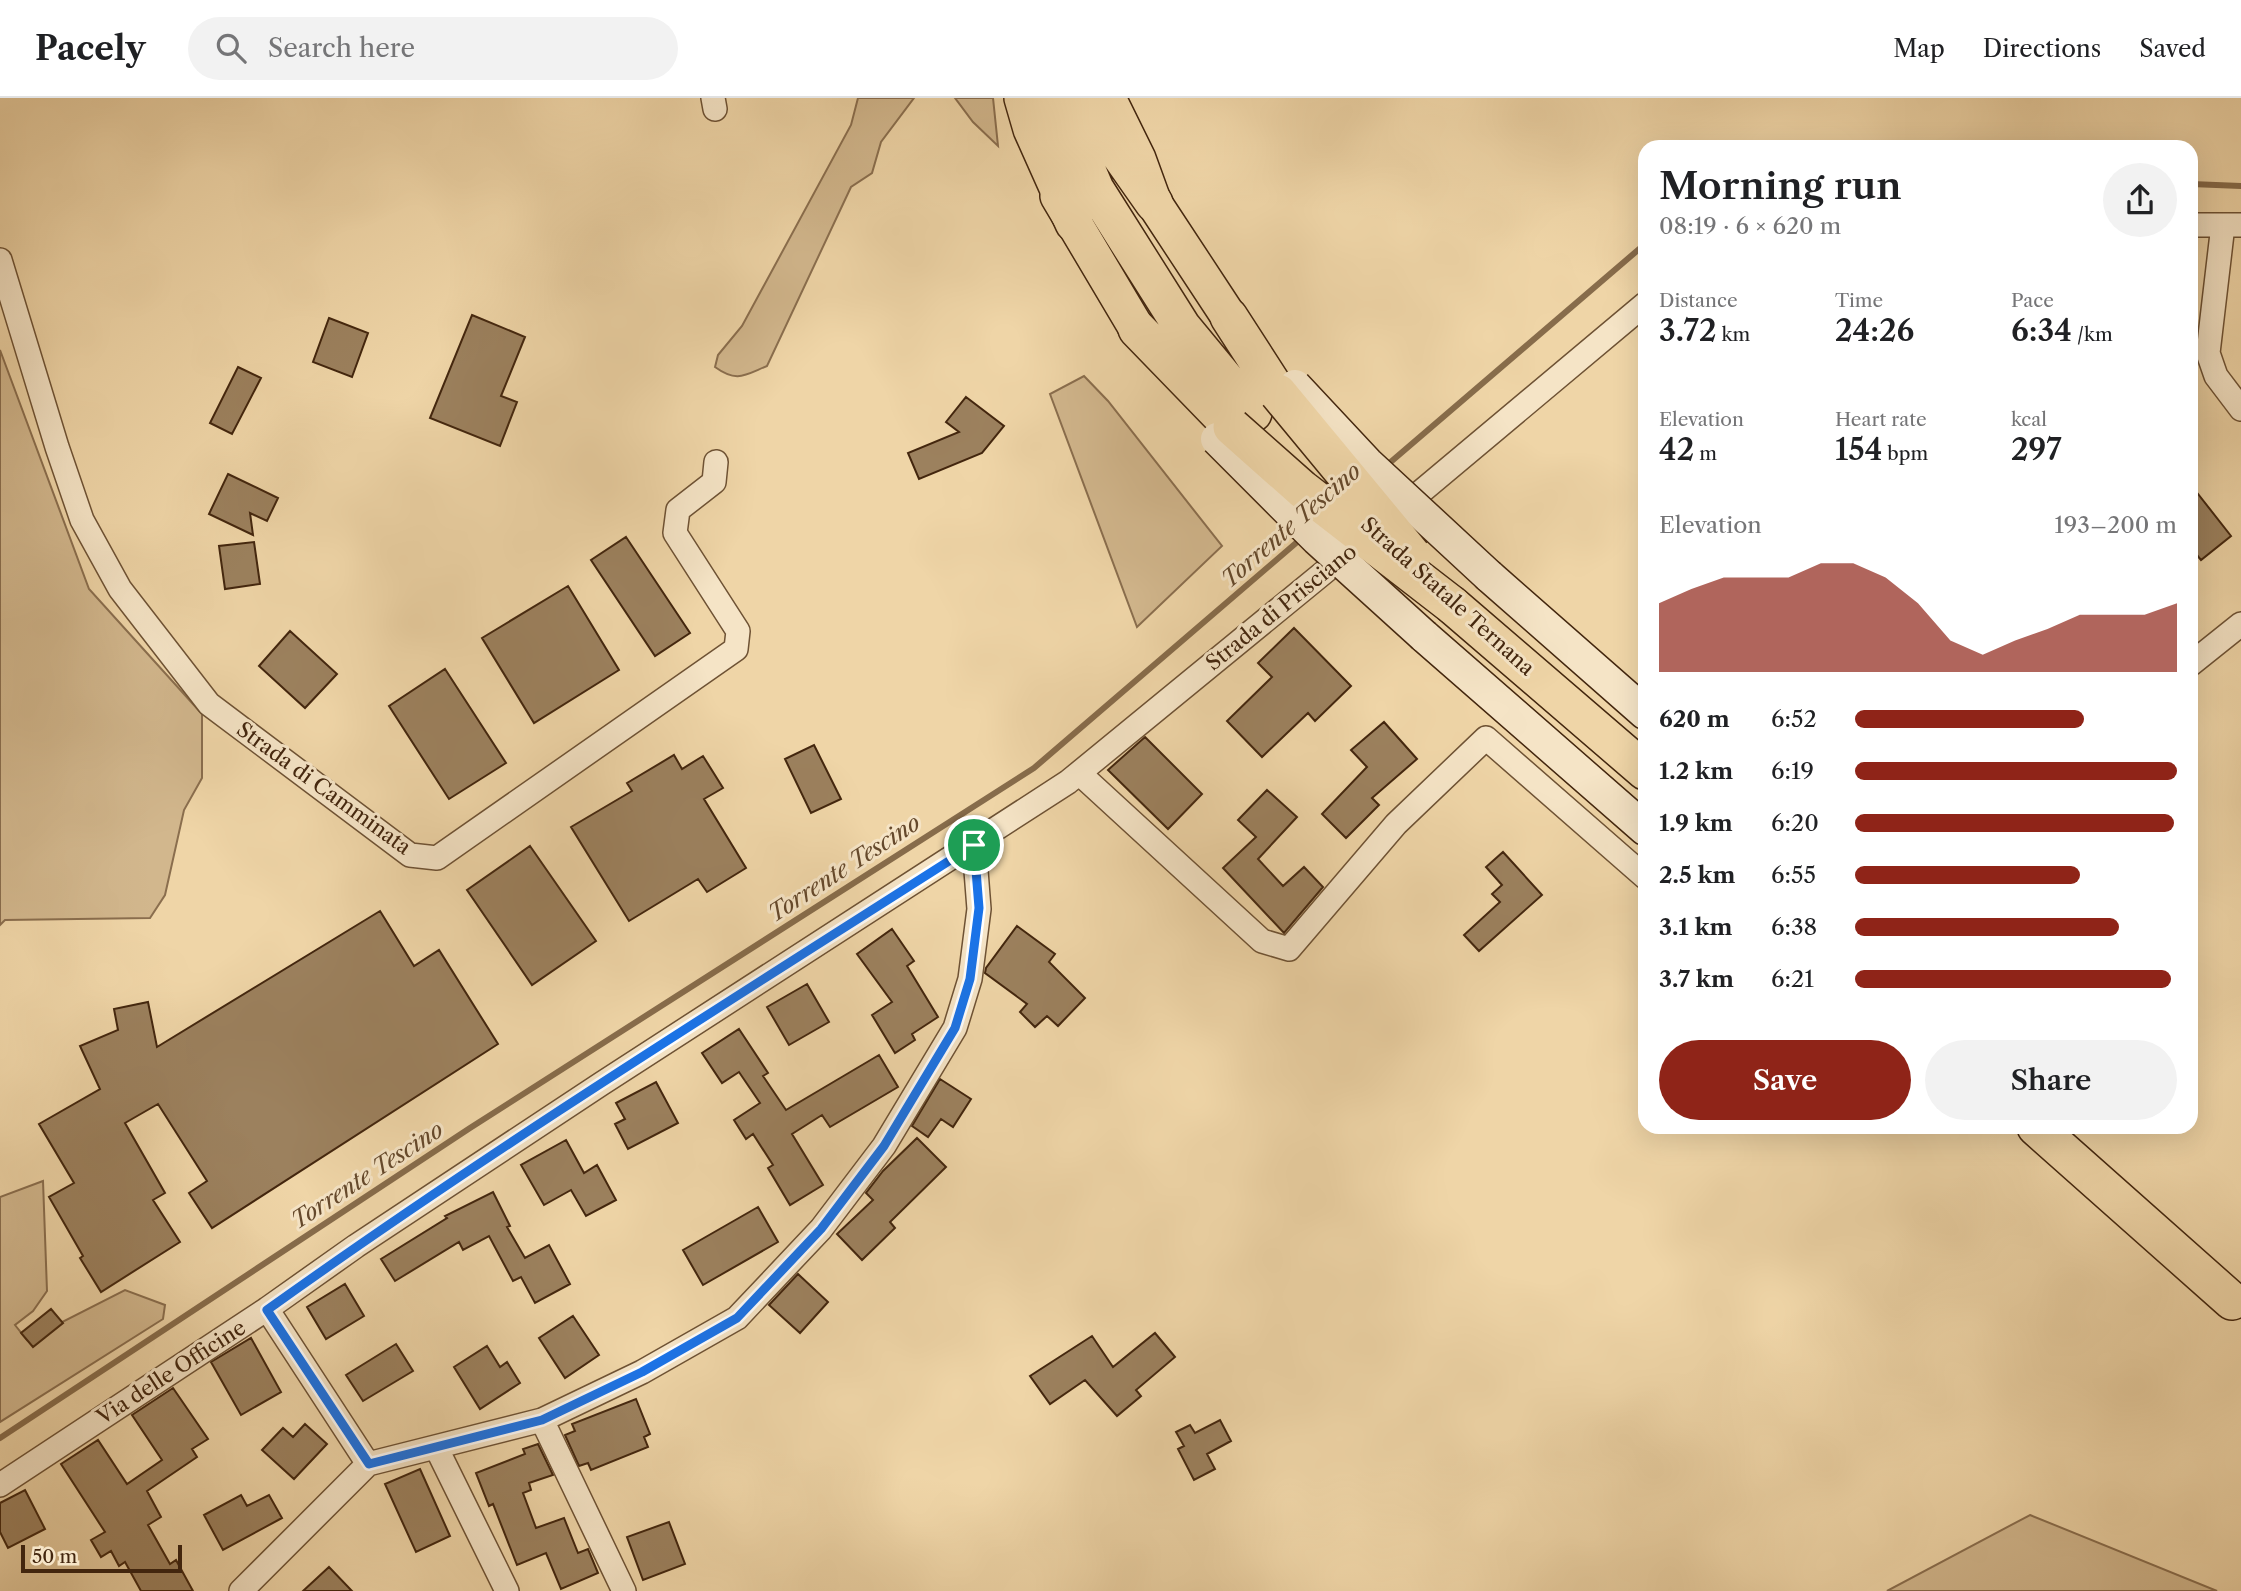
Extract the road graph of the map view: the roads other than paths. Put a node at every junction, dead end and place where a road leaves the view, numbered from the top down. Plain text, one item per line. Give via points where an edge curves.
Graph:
1 (1005, 98) edge
2 (1023, 98) edge
3 (1056, 98) edge
4 (1086, 98) edge
5 (1108, 98) edge
6 (1154, 203) junction
7 (1074, 223) junction
8 (2198, 225) edge
9 (2232, 225) edge
10 (0, 260) edge
11 (1638, 310) edge
12 (1229, 317) joint
13 (1137, 329) joint
14 (2241, 409) edge
15 (1255, 412) junction
16 (716, 461) dead end
17 (2241, 624) edge
18 (2198, 658) edge
19 (1638, 707) edge
20 (1638, 765) edge
21 (1079, 773) junction
22 (1638, 823) edge
23 (974, 845) junction
24 (1638, 871) edge
25 (2044, 1134) edge
26 (2232, 1301) dead end
27 (267, 1310) junction
28 (542, 1420) junction
29 (436, 1447) junction
30 (369, 1464) junction
31 (0, 1485) edge
32 (241, 1591) edge
33 (507, 1591) edge
34 (624, 1591) edge

1 - 7 main road via 1019,133
2 - 7 highway via 1032,130
3 - 15 highway, Strada Statale Ternana via 1102,201 1182,327
4 - 6 highway
5 - 6 main road
6 - 12 main road
7 - 13 main road
8 - 9 street
9 - 14 street via 2208,354 2216,376
10 - 16 street, Strada di Camminata via 82,520 120,589 209,705 410,855 437,858 736,649 738,631 675,533 678,510 714,482
11 - 21 street, Strada di Prisciano
12 - 15 highway
13 - 15 highway
15 - 19 main road, bridge via 1367,463
15 - 20 highway, Strada Statale Ternana, bridge via 1452,605
15 - 22 main road, bridge via 1317,539
17 - 18 street
21 - 23 street, Strada di Prisciano
21 - 24 street via 1262,941 1289,949 1396,824 1486,738
23 - 27 street, Via delle Officine via 601,1084
23 - 28 street via 979,908 970,979 955,1028 884,1146 821,1229 737,1318 642,1372
25 - 26 highway
27 - 30 street
27 - 31 street, Via delle Officine
28 - 29 street
28 - 34 street
29 - 30 street
29 - 33 street
30 - 32 street

